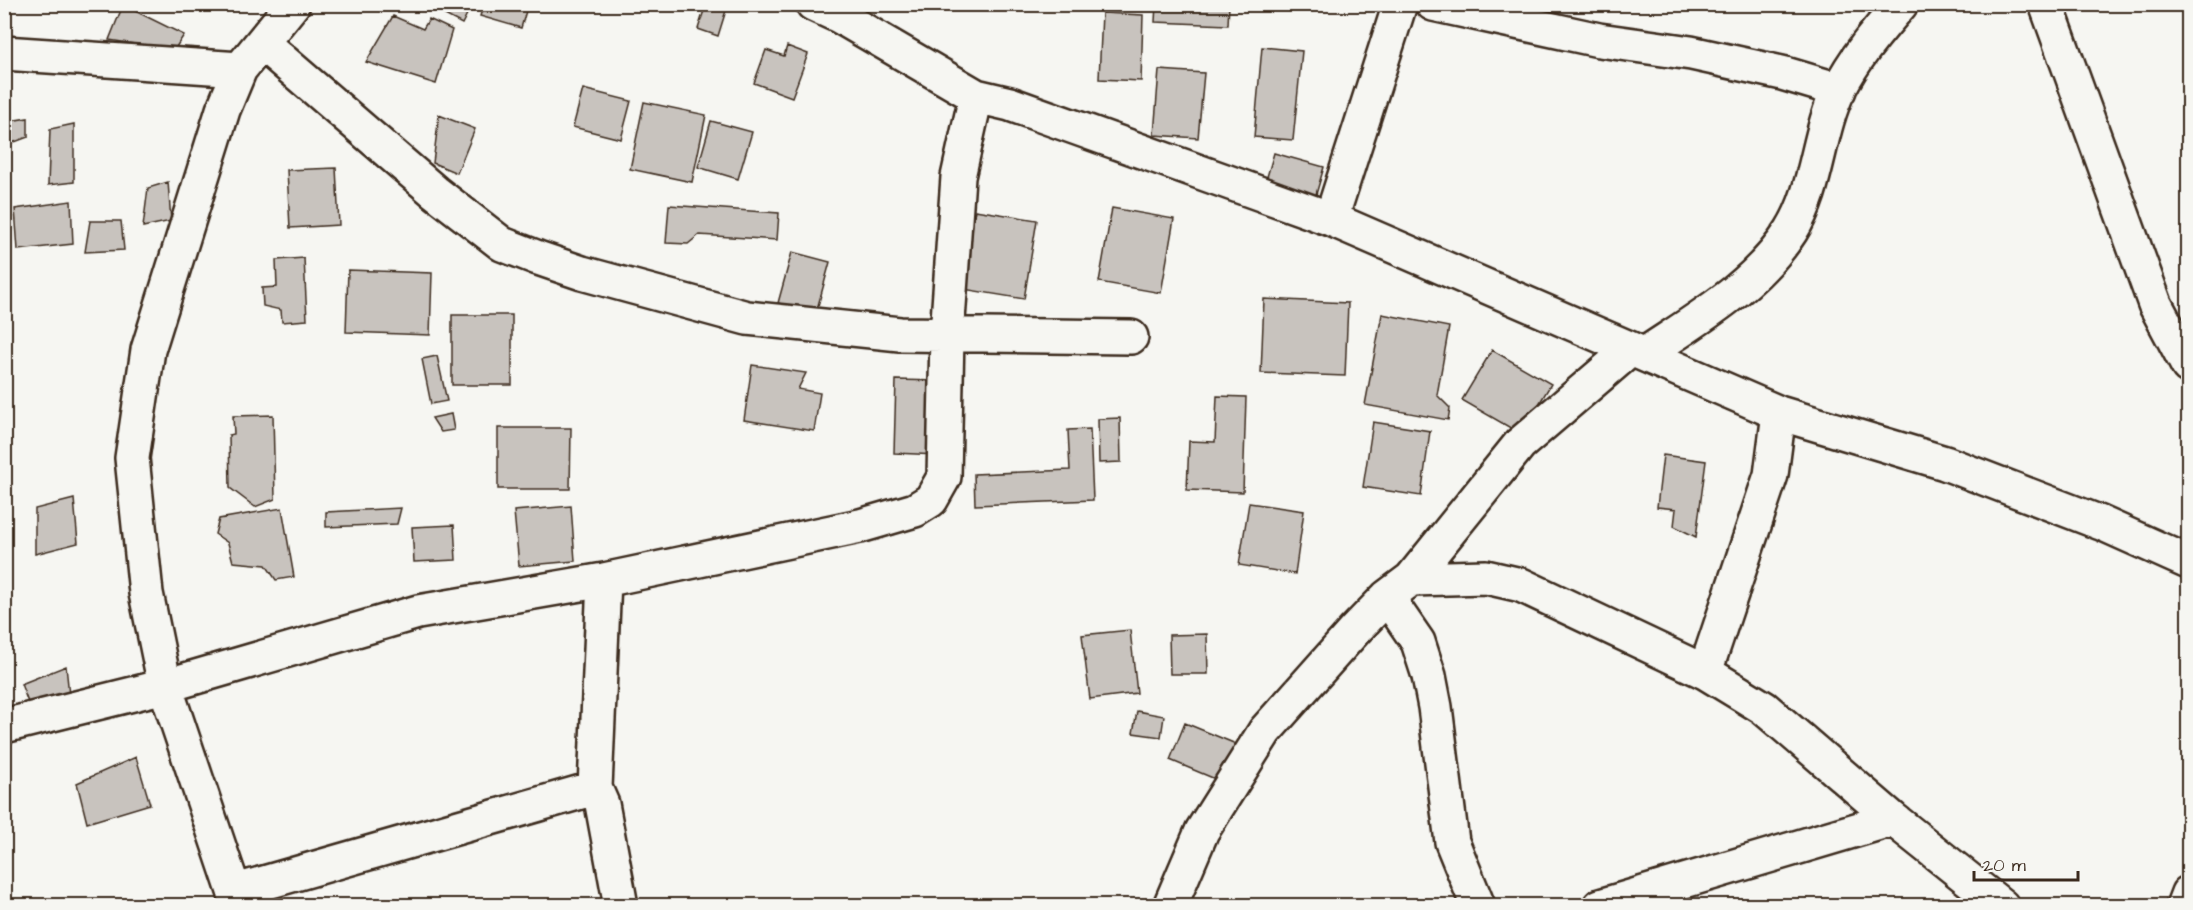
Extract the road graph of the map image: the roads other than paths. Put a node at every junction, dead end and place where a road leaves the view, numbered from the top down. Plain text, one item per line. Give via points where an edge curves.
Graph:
1 (293, 4) edge
2 (813, 4) edge
3 (1400, 4) edge
4 (1433, 4) edge
5 (1901, 4) edge
6 (2046, 4) edge
7 (262, 43) junction
8 (4, 53) edge
9 (240, 69) junction
10 (1839, 90) junction
11 (976, 96) junction
12 (1331, 219) junction
13 (947, 335) junction
14 (1131, 337) dead end
15 (1638, 351) junction
16 (2188, 366) edge
17 (1779, 413) junction
18 (2188, 562) edge
19 (604, 580) junction
20 (1399, 588) junction
21 (1705, 672) junction
22 (165, 686) junction
23 (4, 726) edge
24 (596, 788) junction
25 (1893, 819) junction
26 (2188, 893) edge
27 (237, 898) edge
28 (621, 906) edge
29 (1170, 906) edge
30 (1478, 906) edge
31 (1599, 906) edge
32 (2002, 906) edge
33 (2183, 906) edge

1 - 7 street
2 - 11 street
3 - 12 street
4 - 10 street via 1599,40 1725,60
5 - 10 street via 1865,47
6 - 16 street via 2155,304
7 - 9 street
7 - 13 street via 435,192 502,244 582,273 747,318
8 - 9 street
9 - 22 street via 223,110 148,350 132,458 146,593
10 - 15 street via 1808,197 1790,232 1767,261 1732,294
11 - 12 street via 1010,104
11 - 13 street via 958,177
12 - 15 street
13 - 14 street
13 - 19 street via 944,477 932,500 900,516
15 - 17 street
15 - 20 street via 1520,444
17 - 18 street via 1945,463 2101,523
17 - 21 street via 1772,475
19 - 22 street via 418,612
19 - 24 street
20 - 21 street via 1486,577 1521,585
20 - 29 street via 1265,731 1202,831
20 - 30 street via 1436,707 1452,842
21 - 25 street via 1764,708
22 - 23 street
22 - 27 street
24 - 27 street
24 - 28 street
25 - 31 street
25 - 32 street
26 - 33 street

